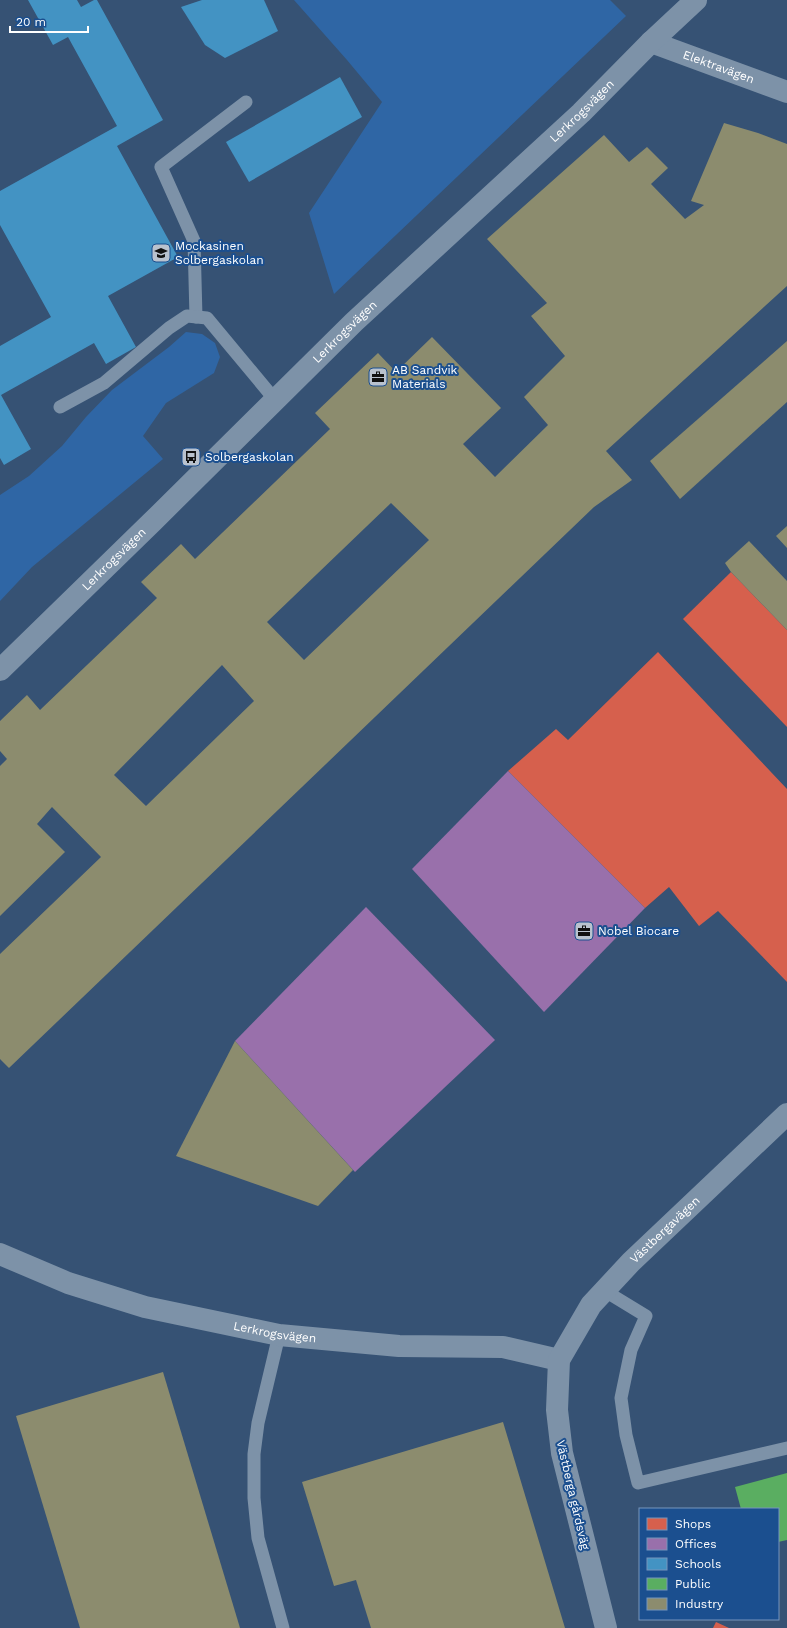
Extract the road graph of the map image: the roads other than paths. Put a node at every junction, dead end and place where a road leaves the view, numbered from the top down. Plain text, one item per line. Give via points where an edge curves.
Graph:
1 (696, 0) edge
2 (651, 42) junction
3 (787, 92) edge
4 (246, 102) dead end
5 (196, 317) junction
6 (276, 401) junction
7 (60, 407) dead end
8 (0, 670) edge
9 (787, 1114) edge
10 (0, 1254) edge
11 (605, 1291) junction
12 (279, 1335) junction
13 (559, 1360) junction
14 (787, 1448) edge
15 (283, 1628) edge
16 (606, 1628) edge

1 - 2 street, Lerkrogsvägen
2 - 3 street, Elektravägen
2 - 6 street, Lerkrogsvägen via 581,113 354,322
4 - 5 lane via 161,167 194,241
5 - 6 lane via 207,318
5 - 7 lane via 187,316 104,383
6 - 8 street, Lerkrogsvägen
9 - 11 street, Västbergavägen via 631,1262
10 - 12 street, Lerkrogsvägen via 68,1284 145,1307
11 - 13 street, Västbergavägen via 591,1305
11 - 14 lane via 646,1316 631,1350 621,1398 626,1435 638,1483
12 - 13 street, Lerkrogsvägen via 399,1346 503,1347
12 - 15 lane via 258,1423 254,1454 254,1498 258,1538
13 - 16 street, Västberga gårdsväg via 557,1410 562,1453

